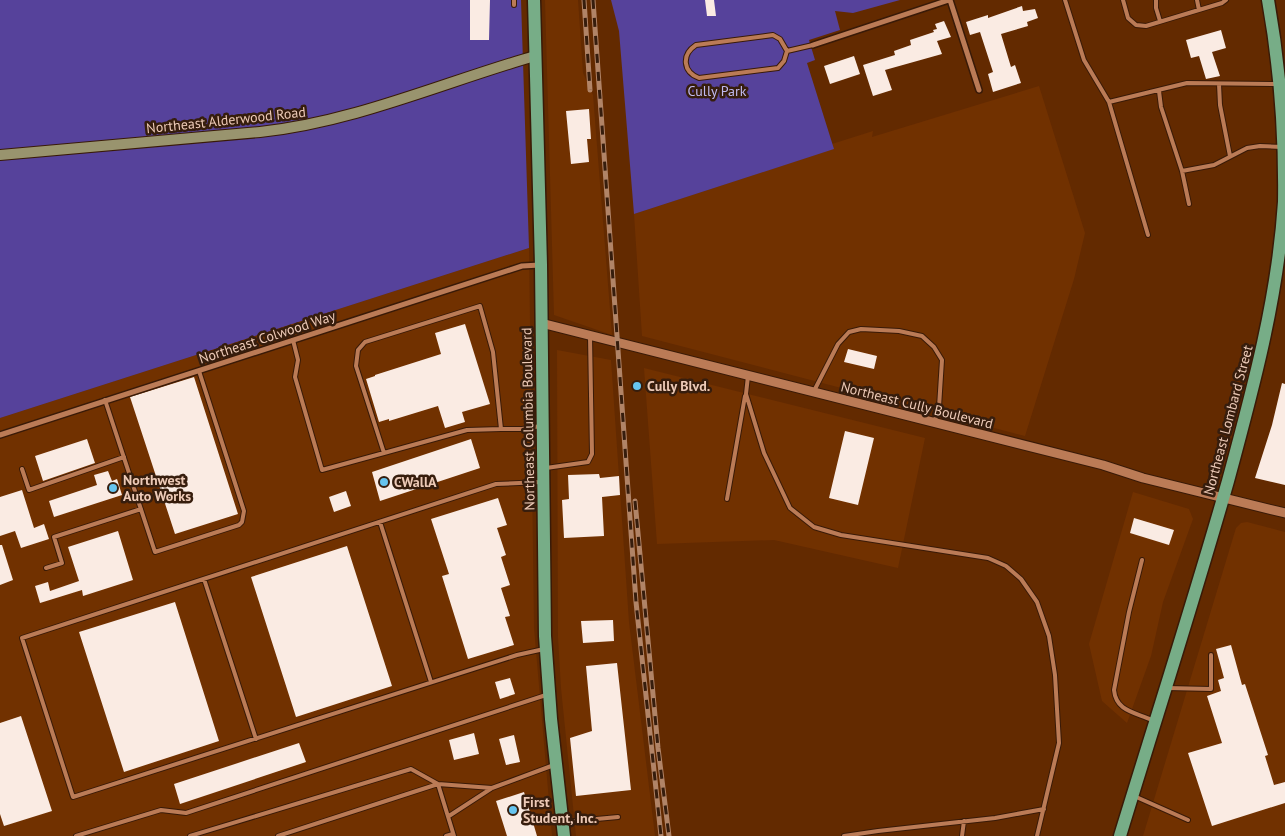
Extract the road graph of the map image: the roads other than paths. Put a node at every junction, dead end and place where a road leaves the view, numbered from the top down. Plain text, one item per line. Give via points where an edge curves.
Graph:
1 (514, 0) edge
2 (534, 0) edge
3 (949, 0) edge
4 (1065, 0) edge
5 (1123, 0) edge
6 (1156, 0) edge
7 (1197, 0) edge
8 (1226, 0) edge
9 (1268, 0) edge
10 (514, 6) dead end
11 (1199, 10) junction
12 (1160, 21) junction
13 (812, 45) joint
14 (787, 51) junction
15 (535, 56) junction
16 (1219, 84) junction
17 (1282, 84) junction
18 (979, 90) dead end
19 (1159, 91) junction
20 (1109, 102) junction
21 (1284, 147) edge
22 (0, 155) edge
23 (1230, 156) junction
24 (1285, 162) edge
25 (1182, 171) junction
26 (1189, 204) dead end
27 (1148, 235) dead end
28 (541, 265) junction
29 (541, 324) junction
30 (590, 336) junction
31 (293, 340) junction
32 (198, 371) junction
33 (748, 376) junction
34 (813, 393) junction
35 (746, 394) junction
36 (105, 400) junction
37 (934, 423) junction
38 (544, 426) junction
39 (501, 429) junction
40 (0, 435) edge
41 (384, 453) junction
42 (124, 457) junction
43 (544, 468) junction
44 (22, 469) dead end
45 (544, 482) junction
46 (1223, 498) junction
47 (727, 499) dead end
48 (141, 509) junction
49 (1285, 513) edge
50 (380, 522) junction
51 (1142, 560) dead end
52 (46, 568) dead end
53 (204, 579) junction
54 (546, 649) junction
55 (1211, 655) dead end
56 (431, 682) junction
57 (1165, 688) junction
58 (549, 694) junction
59 (1155, 721) junction
60 (256, 738) junction
61 (556, 764) junction
62 (438, 784) junction
63 (492, 788) junction
64 (1132, 795) junction
65 (1044, 809) junction
66 (449, 816) junction
67 (618, 816) dead end
68 (1188, 820) dead end
69 (964, 821) junction
70 (562, 822) junction
71 (454, 835) edge
72 (76, 836) edge
73 (190, 836) edge
74 (278, 836) edge
75 (446, 836) edge
76 (564, 836) edge
77 (844, 836) edge
78 (962, 836) edge
79 (1037, 836) edge
80 (1120, 836) edge

1 - 10 lane
2 - 15 main road, Northeast Columbia Boulevard
3 - 13 street
3 - 18 street
4 - 20 lane via 1084,60
5 - 12 lane via 1128,18 1136,25 1146,26
6 - 12 lane
7 - 11 lane
8 - 11 lane
9 - 17 main road, Northeast Lombard Street
11 - 12 lane
13 - 14 lane
14 - 14 lane via 778,68 737,74 699,78 690,73 686,63 688,52 696,45 773,35 780,39
15 - 22 main road, Northeast Alderwood Road via 352,114 300,127
15 - 28 main road, Northeast Columbia Boulevard
16 - 17 lane
16 - 19 lane via 1187,83
16 - 23 lane
17 - 21 main road, Northeast Lombard Street
19 - 20 lane
19 - 25 lane
20 - 27 lane
21 - 23 lane via 1247,148
21 - 24 main road, Northeast Lombard Street
23 - 25 lane via 1214,165
24 - 46 main road, Northeast Lombard Street via 1281,233 1271,303 1256,376
25 - 26 lane
28 - 29 main road, Northeast Columbia Boulevard
28 - 31 street, Northeast Colwood Way via 522,266
29 - 30 street, Northeast Cully Boulevard
29 - 38 main road, Northeast Columbia Boulevard
30 - 33 street, Northeast Cully Boulevard
30 - 43 lane via 592,454 588,462
31 - 32 street, Northeast Colwood Way
31 - 41 lane via 298,360 295,377 322,470
32 - 36 street, Northeast Colwood Way
32 - 48 lane via 244,511 242,522 155,552
33 - 34 street, Northeast Cully Boulevard
33 - 35 lane
34 - 37 street, Northeast Cully Boulevard
34 - 37 lane via 838,344 849,332 861,329 900,331 922,336 942,360 939,407
35 - 47 lane
35 - 65 lane via 764,453 790,508 814,527 841,535 988,558 1006,566 1022,579 1037,602 1049,636 1055,675 1059,743
36 - 40 street, Northeast Colwood Way
36 - 42 lane
37 - 46 street, Northeast Cully Boulevard
38 - 39 lane
38 - 43 main road, Northeast Columbia Boulevard
39 - 41 lane via 467,430
39 - 41 lane via 493,352 480,306 360,345 356,366
42 - 44 lane via 29,490
42 - 48 lane
43 - 45 main road, Northeast Columbia Boulevard
45 - 50 lane via 496,484
45 - 54 main road, Northeast Columbia Boulevard
46 - 49 street, Northeast Cully Boulevard
46 - 57 main road, Northeast Lombard Street
48 - 52 lane via 54,537 62,562
50 - 53 lane
50 - 56 lane
51 - 59 lane via 1114,690 1115,700 1120,706
53 - 60 lane
53 - 60 lane via 22,638 73,797
54 - 56 lane via 517,654
54 - 58 main road, Northeast Columbia Boulevard
55 - 57 lane via 1211,689
56 - 60 lane
57 - 59 main road, Northeast Lombard Street
58 - 61 main road, Northeast Columbia Boulevard
58 - 72 lane via 186,813 161,810
59 - 64 main road, Northeast Lombard Street
61 - 63 lane
61 - 70 main road, Northeast Columbia Boulevard
62 - 63 lane
62 - 66 lane
62 - 73 lane via 411,769
62 - 74 lane
63 - 66 lane
64 - 68 lane
64 - 80 main road, Northeast Lombard Street
65 - 69 lane
65 - 79 lane
66 - 71 lane
67 - 70 lane
69 - 77 lane
69 - 78 lane
70 - 76 main road, Northeast Columbia Boulevard
71 - 75 lane

